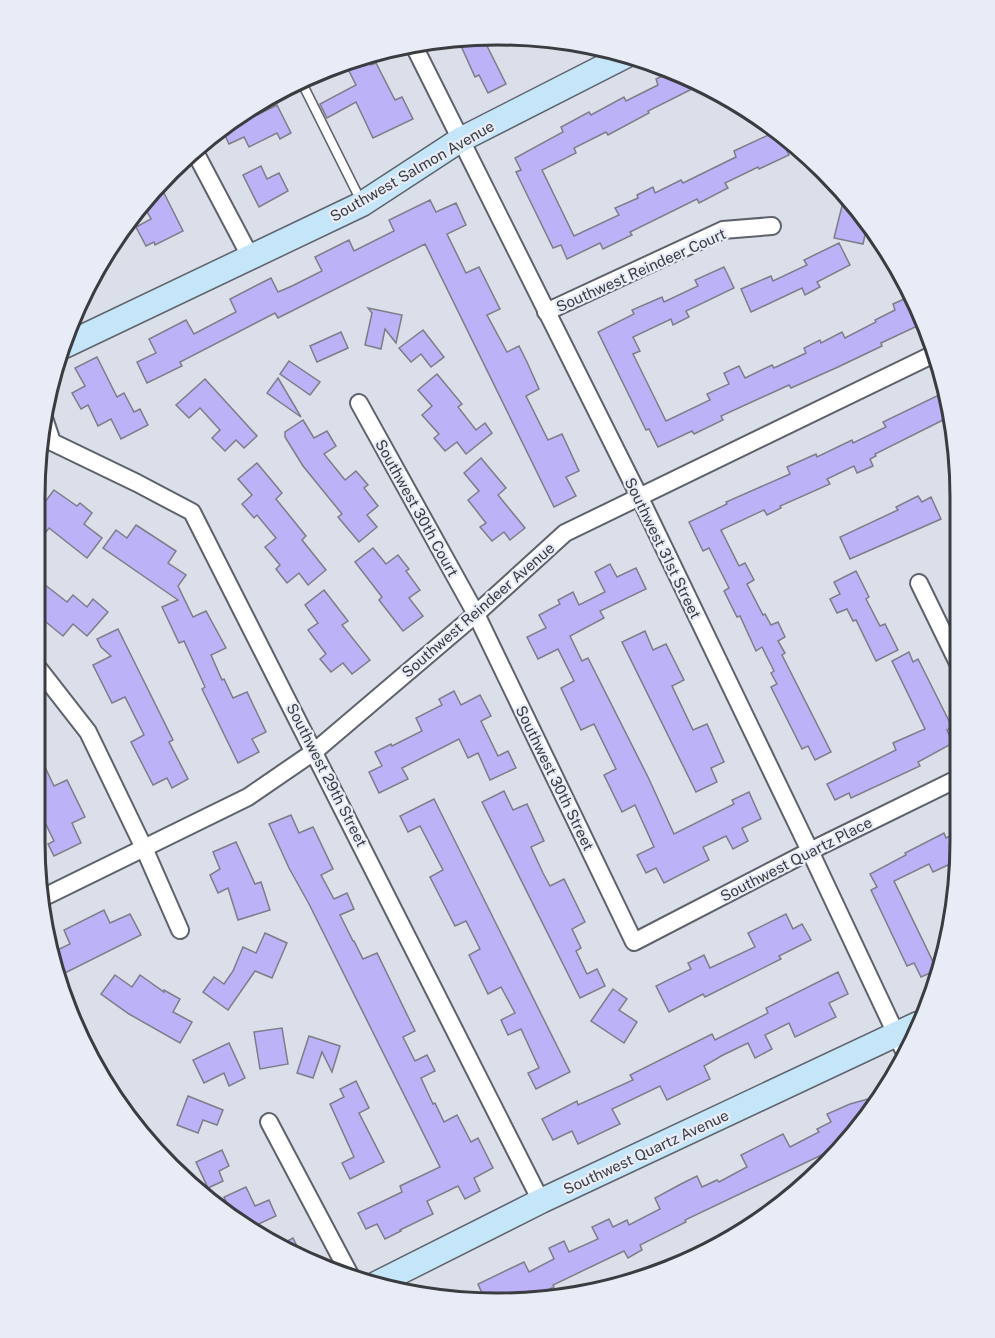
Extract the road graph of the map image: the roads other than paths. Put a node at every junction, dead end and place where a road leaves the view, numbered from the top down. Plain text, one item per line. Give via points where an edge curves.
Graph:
1 (417, 53) edge
2 (616, 60) edge
3 (305, 88) edge
4 (460, 140) junction
5 (198, 158) edge
6 (362, 204) junction
7 (772, 226) dead end
8 (251, 258) junction
9 (546, 312) junction
10 (73, 342) edge
11 (928, 357) edge
12 (359, 403) dead end
13 (50, 435) edge
14 (640, 498) junction
15 (919, 583) dead end
16 (476, 614) junction
17 (950, 647) edge
18 (45, 677) edge
19 (315, 751) junction
20 (950, 782) edge
21 (144, 848) junction
22 (810, 851) junction
23 (48, 895) edge
24 (180, 930) dead end
25 (634, 942) joint
26 (900, 1045) edge
27 (269, 1122) dead end
28 (542, 1201) junction
29 (346, 1267) edge
30 (386, 1279) edge

1 - 4 street, Southwest 31st Street
2 - 4 street, Southwest Salmon Avenue
3 - 6 lane
4 - 6 street, Southwest Salmon Avenue
4 - 9 street, Southwest 31st Street
5 - 8 street
6 - 8 street, Southwest Salmon Avenue
7 - 9 street, Southwest Reindeer Court via 723,230
8 - 10 street, Southwest Salmon Avenue
9 - 14 street, Southwest 31st Street
11 - 14 street, Southwest Reindeer Avenue
12 - 16 street, Southwest 30th Court
13 - 19 street, Southwest 29th Street via 52,442 192,512
14 - 16 street, Southwest Reindeer Avenue via 565,533
14 - 22 street, Southwest 31st Street
15 - 17 street
16 - 19 street, Southwest Reindeer Avenue
16 - 25 street, Southwest 30th Street
18 - 21 street via 88,732
19 - 21 street, Southwest Reindeer Avenue via 248,797
19 - 28 street, Southwest 29th Street
20 - 22 street, Southwest Quartz Place
21 - 23 street, Southwest Reindeer Avenue
21 - 24 street
22 - 25 street, Southwest Quartz Place
22 - 26 street, Southwest 31st Street
26 - 28 street, Southwest Quartz Avenue
27 - 29 street
28 - 30 street, Southwest Quartz Avenue

